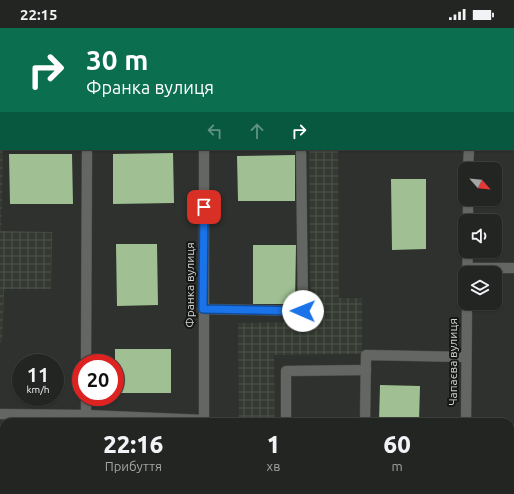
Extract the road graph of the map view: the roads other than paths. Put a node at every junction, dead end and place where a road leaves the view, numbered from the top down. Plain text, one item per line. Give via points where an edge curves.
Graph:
1 (87, 150) edge
2 (204, 150) edge
3 (301, 150) edge
4 (469, 150) edge
5 (468, 162) edge
6 (514, 268) edge
7 (502, 269) edge
8 (203, 309) junction
9 (467, 310) edge
10 (86, 354) edge
11 (466, 357) junction
12 (366, 370) junction
13 (86, 406) edge
14 (0, 414) edge
15 (86, 418) edge
16 (204, 418) edge
17 (286, 418) edge
18 (365, 418) edge
19 (466, 418) edge

1 - 10 street
2 - 8 street, Франка вулиця
3 - 8 street via 303,311
4 - 5 street
6 - 7 street
8 - 16 street, Франка вулиця
9 - 11 street, Чапаєва вулиця
11 - 12 street via 366,355
11 - 19 street, Чапаєва вулиця
12 - 17 street via 286,371
12 - 18 street
13 - 15 street
14 - 15 street

